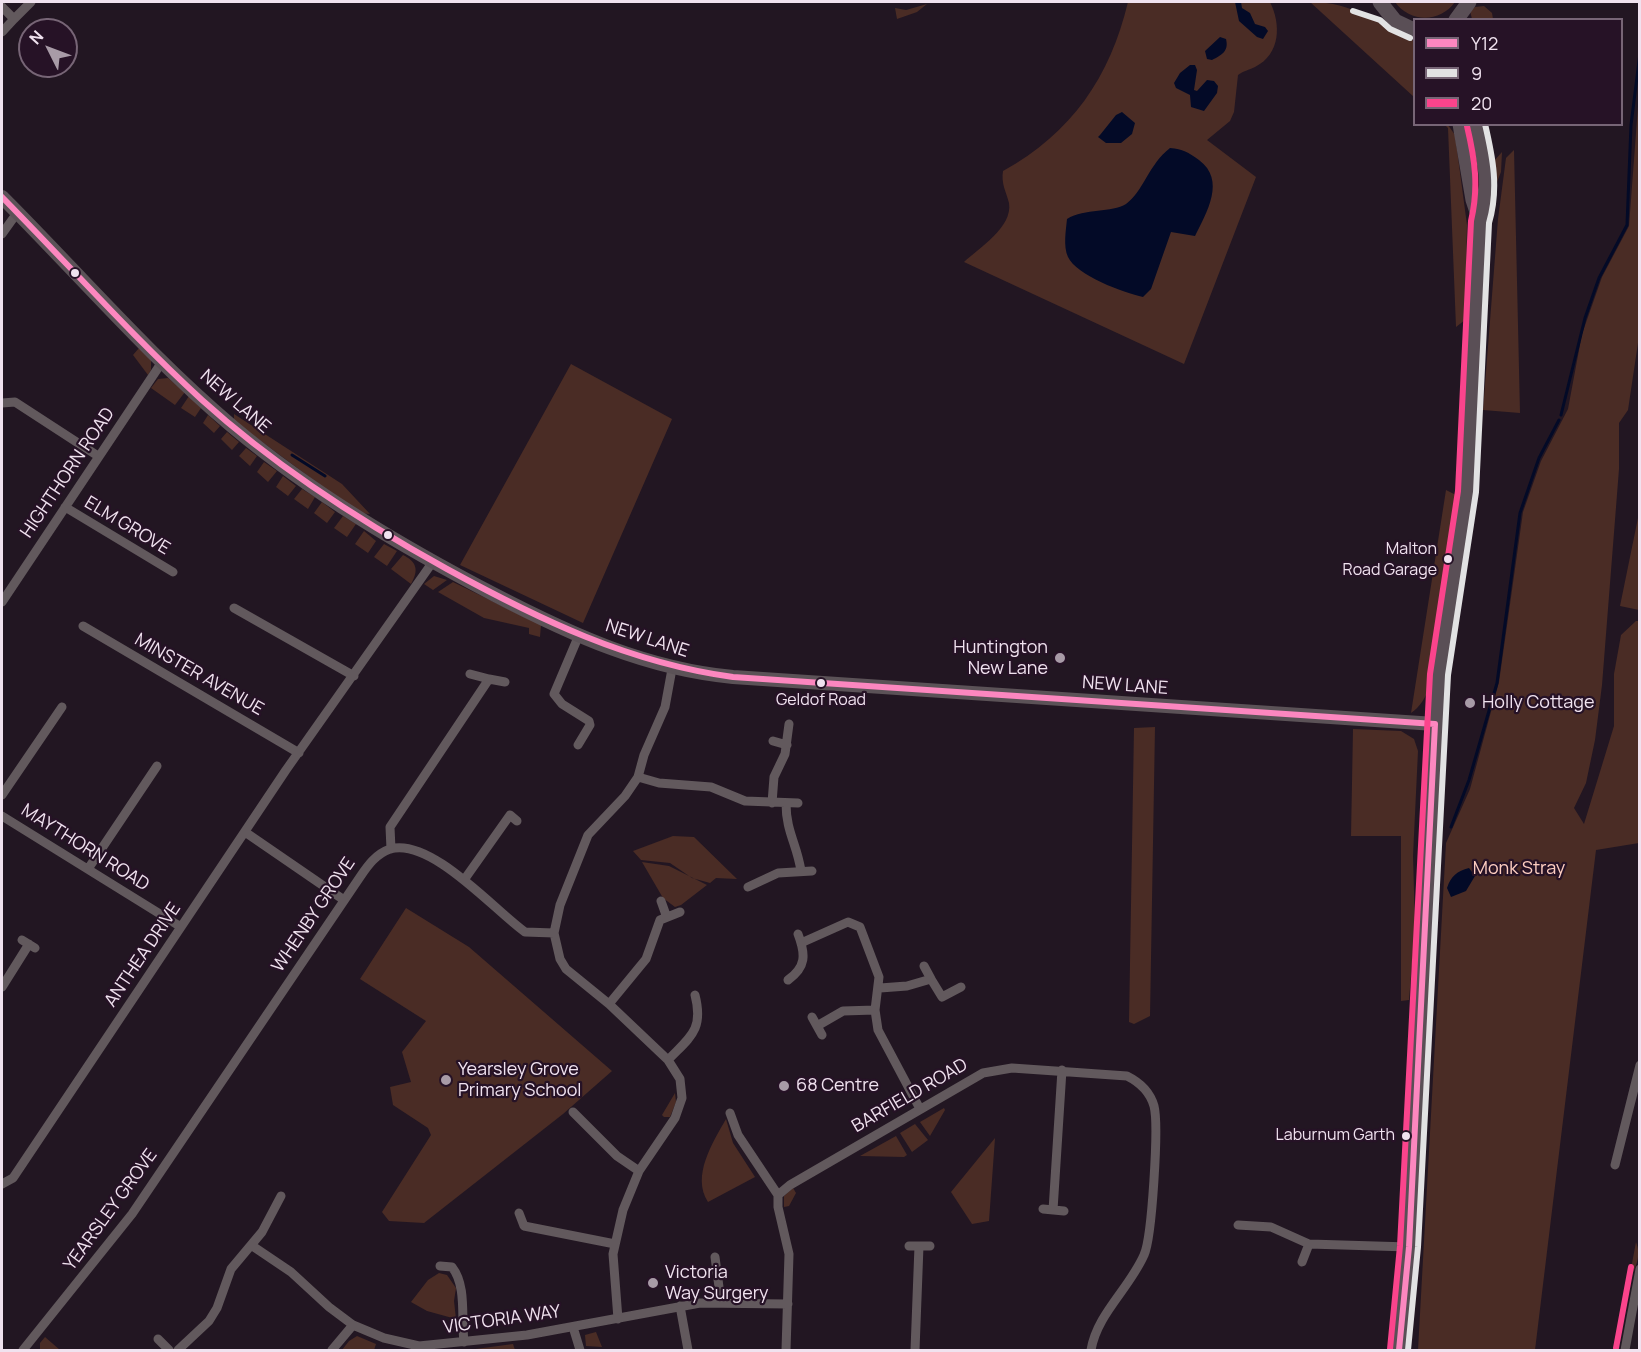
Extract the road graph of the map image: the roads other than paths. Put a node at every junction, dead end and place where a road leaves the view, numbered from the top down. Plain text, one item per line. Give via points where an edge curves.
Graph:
1 (31, 2) edge
2 (1380, 2) edge
3 (2, 7) edge
4 (14, 19) junction
5 (1413, 30) edge
6 (2, 32) edge
7 (1460, 126) edge
8 (1476, 126) edge
9 (2, 197) edge
10 (17, 213) junction
11 (1480, 221) junction
12 (2, 234) edge
13 (162, 362) junction
14 (2, 403) edge
15 (98, 456) junction
16 (64, 507) junction
17 (432, 563) junction
18 (173, 573) dead end
19 (2, 602) edge
20 (234, 608) dead end
21 (83, 626) dead end
22 (579, 635) junction
23 (672, 669) junction
24 (470, 674) dead end
25 (354, 676) junction
26 (489, 679) junction
27 (505, 682) dead end
28 (62, 707) dead end
29 (789, 724) dead end
30 (1436, 724) junction
31 (773, 741) dead end
32 (787, 744) junction
33 (578, 745) dead end
34 (299, 753) junction
35 (157, 766) dead end
36 (638, 777) junction
37 (2, 795) edge
38 (772, 803) junction
39 (786, 803) junction
40 (798, 803) dead end
41 (514, 815) dead end
42 (2, 816) edge
43 (245, 832) junction
44 (391, 849) junction
45 (88, 869) junction
46 (801, 871) junction
47 (812, 871) dead end
48 (464, 880) junction
49 (748, 887) dead end
50 (344, 900) junction
51 (662, 901) dead end
52 (680, 912) dead end
53 (666, 915) junction
54 (181, 927) junction
55 (554, 933) junction
56 (28, 944) dead end
57 (924, 966) dead end
58 (931, 979) junction
59 (788, 980) dead end
60 (2, 987) edge
61 (961, 987) dead end
62 (879, 988) junction
63 (695, 995) dead end
64 (609, 1004) junction
65 (875, 1010) junction
66 (822, 1035) dead end
67 (668, 1060) junction
68 (1640, 1065) edge
69 (1062, 1070) junction
70 (219, 1084) joint
71 (920, 1109) junction
72 (573, 1112) dead end
73 (730, 1113) dead end
74 (1615, 1165) dead end
75 (639, 1171) junction
76 (2, 1184) edge
77 (778, 1195) junction
78 (281, 1196) dead end
79 (1064, 1211) dead end
80 (519, 1213) dead end
81 (1238, 1225) dead end
82 (615, 1244) junction
83 (1309, 1244) junction
84 (250, 1245) junction
85 (930, 1246) dead end
86 (1409, 1247) junction
87 (715, 1257) dead end
88 (1302, 1262) dead end
89 (440, 1266) dead end
90 (1640, 1269) edge
91 (721, 1302) junction
92 (788, 1304) junction
93 (680, 1306) junction
94 (618, 1319) junction
95 (353, 1325) junction
96 (573, 1327) junction
97 (158, 1339) dead end
98 (464, 1342) junction
99 (23, 1350) edge
100 (169, 1350) edge
101 (178, 1350) edge
102 (332, 1350) edge
103 (580, 1350) edge
104 (688, 1350) edge
105 (786, 1350) edge
106 (915, 1350) edge
107 (1091, 1350) edge
108 (1399, 1350) edge
109 (1625, 1350) edge

1 - 4 street
2 - 5 main road via 1395,21
3 - 4 street
4 - 6 street
7 - 11 main road
8 - 11 main road via 1488,190
9 - 10 street, NEW LANE
10 - 12 street
10 - 13 street, NEW LANE
11 - 30 main road via 1467,492 1438,674
13 - 15 street, HIGHTHORN ROAD
13 - 17 street, NEW LANE via 233,427 329,499
14 - 15 street via 15,402
15 - 16 street, HIGHTHORN ROAD
16 - 18 street, ELM GROVE
16 - 19 street, HIGHTHORN ROAD
17 - 22 street, NEW LANE
17 - 25 street, ANTHEA DRIVE
20 - 25 street
21 - 34 street, MINSTER AVENUE
22 - 23 street, NEW LANE
22 - 33 street via 554,694 562,704 589,721
23 - 30 street, NEW LANE via 818,683
23 - 36 street via 665,707
24 - 26 street
25 - 34 street, ANTHEA DRIVE
26 - 27 street
26 - 44 street via 390,827
28 - 37 street
29 - 32 street
30 - 86 main road
31 - 32 street
32 - 38 street via 774,777
34 - 43 street, ANTHEA DRIVE
35 - 45 street
36 - 38 street via 659,783 704,786 745,801
36 - 55 street via 588,835 560,905
38 - 39 street
39 - 40 street
39 - 46 street via 786,825 797,848
41 - 48 street
42 - 45 street, MAYTHORN ROAD
43 - 50 street
43 - 54 street, ANTHEA DRIVE
44 - 48 street via 415,851
44 - 50 street, WHENBY GROVE via 367,866
45 - 54 street, MAYTHORN ROAD
46 - 47 street
46 - 49 street via 778,873
48 - 55 street via 525,933
50 - 70 street, WHENBY GROVE
51 - 53 street
52 - 53 street
53 - 64 street via 656,927 646,960
54 - 76 street, ANTHEA DRIVE via 12,1178
55 - 64 street via 566,969
56 - 60 street
57 - 58 street
58 - 61 street via 942,997
58 - 62 street
59 - 62 street via 802,967 804,952 800,939 854,923 860,927 877,967
62 - 65 street
63 - 67 street via 699,1023
64 - 67 street
65 - 66 street via 843,1011 814,1021
65 - 71 street via 883,1041
67 - 75 street via 680,1079 682,1098 675,1118
68 - 74 street
69 - 71 street, BARFIELD ROAD via 993,1070
69 - 79 street via 1048,1210
69 - 107 street, BARFIELD ROAD via 1117,1073 1141,1086 1152,1102 1156,1121 1148,1244 1102,1321
70 - 99 street, YEARSLEY GROVE via 132,1214
71 - 77 street, BARFIELD ROAD
72 - 75 street via 617,1156
73 - 77 street via 738,1135
75 - 82 street via 623,1210
77 - 92 street via 789,1254
78 - 84 street via 270,1219
80 - 82 street via 524,1226
81 - 83 street via 1271,1227
82 - 94 street
83 - 86 street
83 - 88 street
84 - 95 street, VICTORIA WAY via 291,1272
84 - 101 street via 231,1269 209,1321
85 - 106 street via 914,1246
86 - 108 main road
87 - 91 street
89 - 98 street via 452,1267 461,1287
90 - 109 street
91 - 92 street, VICTORIA WAY
91 - 93 street, VICTORIA WAY
92 - 105 street
93 - 94 street, VICTORIA WAY
93 - 104 street
94 - 96 street, VICTORIA WAY
95 - 98 street, VICTORIA WAY via 403,1344 436,1346
95 - 102 street
96 - 98 street, VICTORIA WAY
96 - 103 street
97 - 100 street

